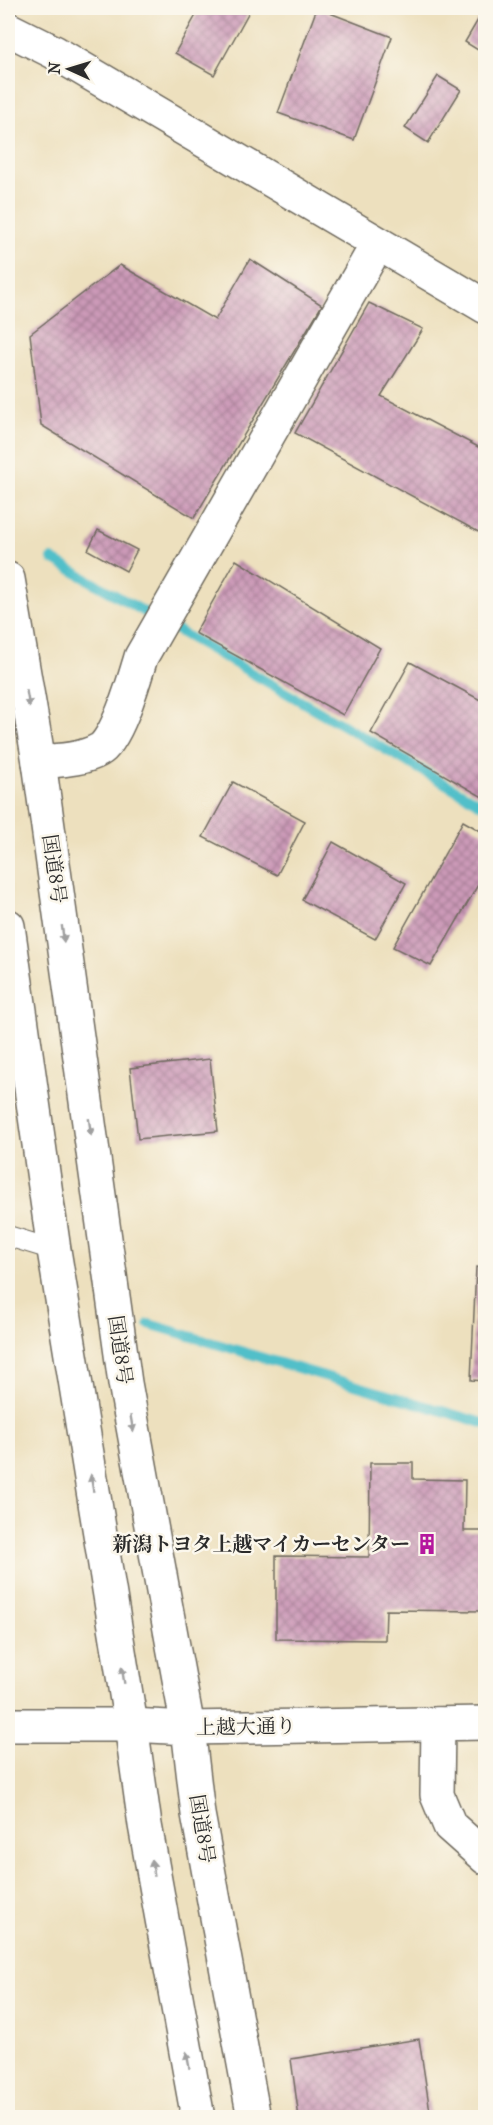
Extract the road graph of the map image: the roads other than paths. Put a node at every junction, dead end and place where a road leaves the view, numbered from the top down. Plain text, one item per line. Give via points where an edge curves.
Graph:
1 (8, 29) edge
2 (377, 245) junction
3 (486, 307) edge
4 (8, 579) edge
5 (39, 762) junction
6 (8, 927) edge
7 (8, 1236) edge
8 (54, 1250) junction
9 (486, 1723) edge
10 (438, 1724) junction
11 (8, 1725) edge
12 (131, 1725) junction
13 (188, 1728) junction
14 (486, 1858) edge
15 (198, 2118) edge
16 (255, 2118) edge

1 - 2 main road via 54,52
2 - 3 main road
2 - 5 main road via 141,657 127,702 102,750 80,758
4 -> 5 main road, 国道8号
5 -> 13 main road, 国道8号 via 124,1383
6 - 8 main road
7 - 8 lane
12 -> 8 main road
9 - 10 main road, 上越大通り
10 - 13 main road, 上越大通り
10 - 14 main road via 438,1795 450,1826
11 - 12 main road, 上越大通り
12 - 13 main road, 上越大通り
15 -> 12 main road via 145,1825
13 - 16 main road, 国道8号 via 198,1814

